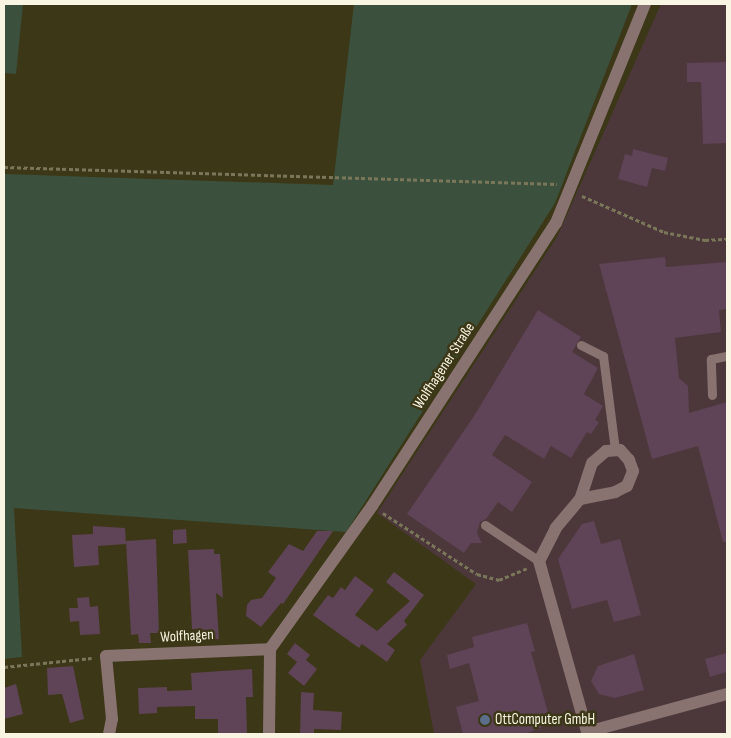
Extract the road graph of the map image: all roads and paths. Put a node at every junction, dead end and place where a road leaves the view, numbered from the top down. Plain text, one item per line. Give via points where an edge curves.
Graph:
1 (645, 4) edge
2 (4, 167) edge
3 (572, 190) junction
4 (727, 239) edge
5 (581, 345) dead end
6 (727, 356) edge
7 (712, 395) dead end
8 (615, 450) junction
9 (580, 499) junction
10 (372, 506) junction
11 (485, 525) dead end
12 (538, 561) junction
13 (270, 649) junction
14 (106, 656) junction
15 (4, 667) edge
16 (727, 694) edge
17 (585, 733) edge
18 (109, 734) edge
19 (269, 734) edge

1 - 3 street, Wolfhagener Straße
2 - 3 path via 549,184
3 - 4 path via 664,232 705,240
3 - 10 street, Wolfhagener Straße via 556,223
5 - 8 lane via 603,356
6 - 7 lane via 711,359
8 - 9 street via 606,451 592,463
8 - 9 street via 620,450 630,460 633,471 627,486 615,492
9 - 12 street via 556,528
10 - 12 path via 477,574 499,580
10 - 13 street, Wolfhagener Straße
11 - 12 lane
12 - 17 street
13 - 14 street, Wolfhagen
13 - 19 street
14 - 15 path
14 - 18 street via 112,719
16 - 17 street

